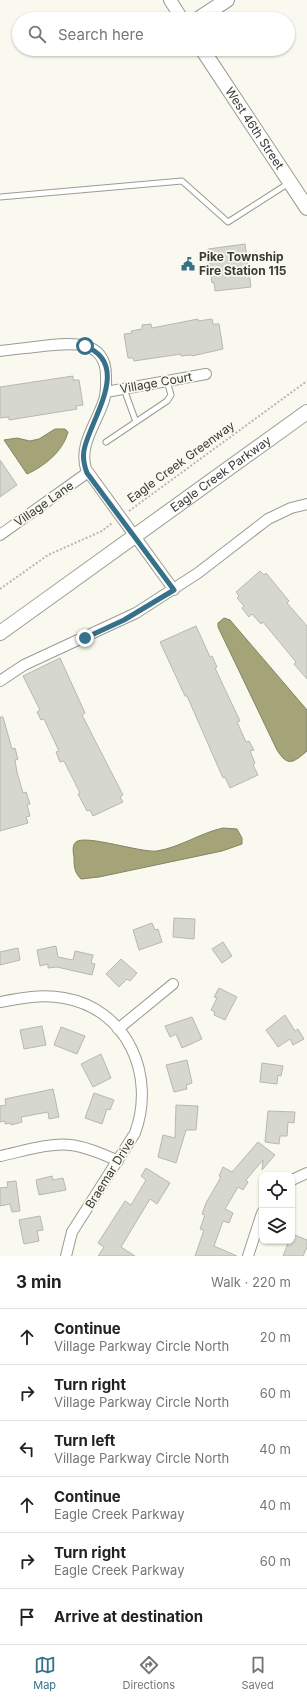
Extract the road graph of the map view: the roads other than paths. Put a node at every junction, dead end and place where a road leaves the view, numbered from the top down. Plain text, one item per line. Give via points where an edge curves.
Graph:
1 (170, 0) edge
2 (227, 0) edge
3 (178, 12) edge
4 (209, 12) edge
5 (207, 56) edge
6 (290, 183) junction
7 (0, 197) edge
8 (307, 208) edge
9 (0, 351) edge
10 (206, 374) dead end
11 (167, 381) junction
12 (124, 389) junction
13 (106, 392) junction
14 (307, 412) edge
15 (136, 422) junction
16 (106, 442) dead end
17 (87, 473) junction
18 (307, 504) edge
19 (0, 535) edge
20 (134, 535) junction
21 (174, 590) junction
22 (0, 633) edge
23 (0, 681) edge
24 (173, 984) dead end
25 (0, 1002) edge
26 (118, 1029) junction
27 (0, 1156) edge
28 (118, 1161) junction
29 (307, 1173) edge
30 (295, 1179) edge
31 (259, 1222) edge
32 (66, 1256) edge
33 (248, 1256) edge

1 - 3 street
2 - 4 main road
5 - 6 main road, West 46th Street
6 - 7 lane via 228,222 182,181
6 - 8 main road, West 46th Street
9 - 13 street via 68,344 85,346 96,351 105,364
10 - 11 street, Village Court
11 - 12 street, Village Court
11 - 15 lane via 170,395 167,401
12 - 13 street, Village Court
12 - 15 lane
13 - 17 street via 84,448
14 - 20 main road, Eagle Creek Parkway
15 - 16 lane
17 - 19 street, Village Lane
17 - 20 street
18 - 21 street via 268,519
20 - 21 street
20 - 22 main road, Eagle Creek Parkway
21 - 23 street via 113,625 24,665
24 - 26 street
25 - 26 street, Braemar Drive via 43,996 66,998 96,1011
26 - 28 street, Braemar Drive via 131,1047 137,1062 143,1095 137,1128
27 - 28 street via 56,1145 71,1145
28 - 32 street, Braemar Drive via 72,1232
29 - 30 street
31 - 33 street

